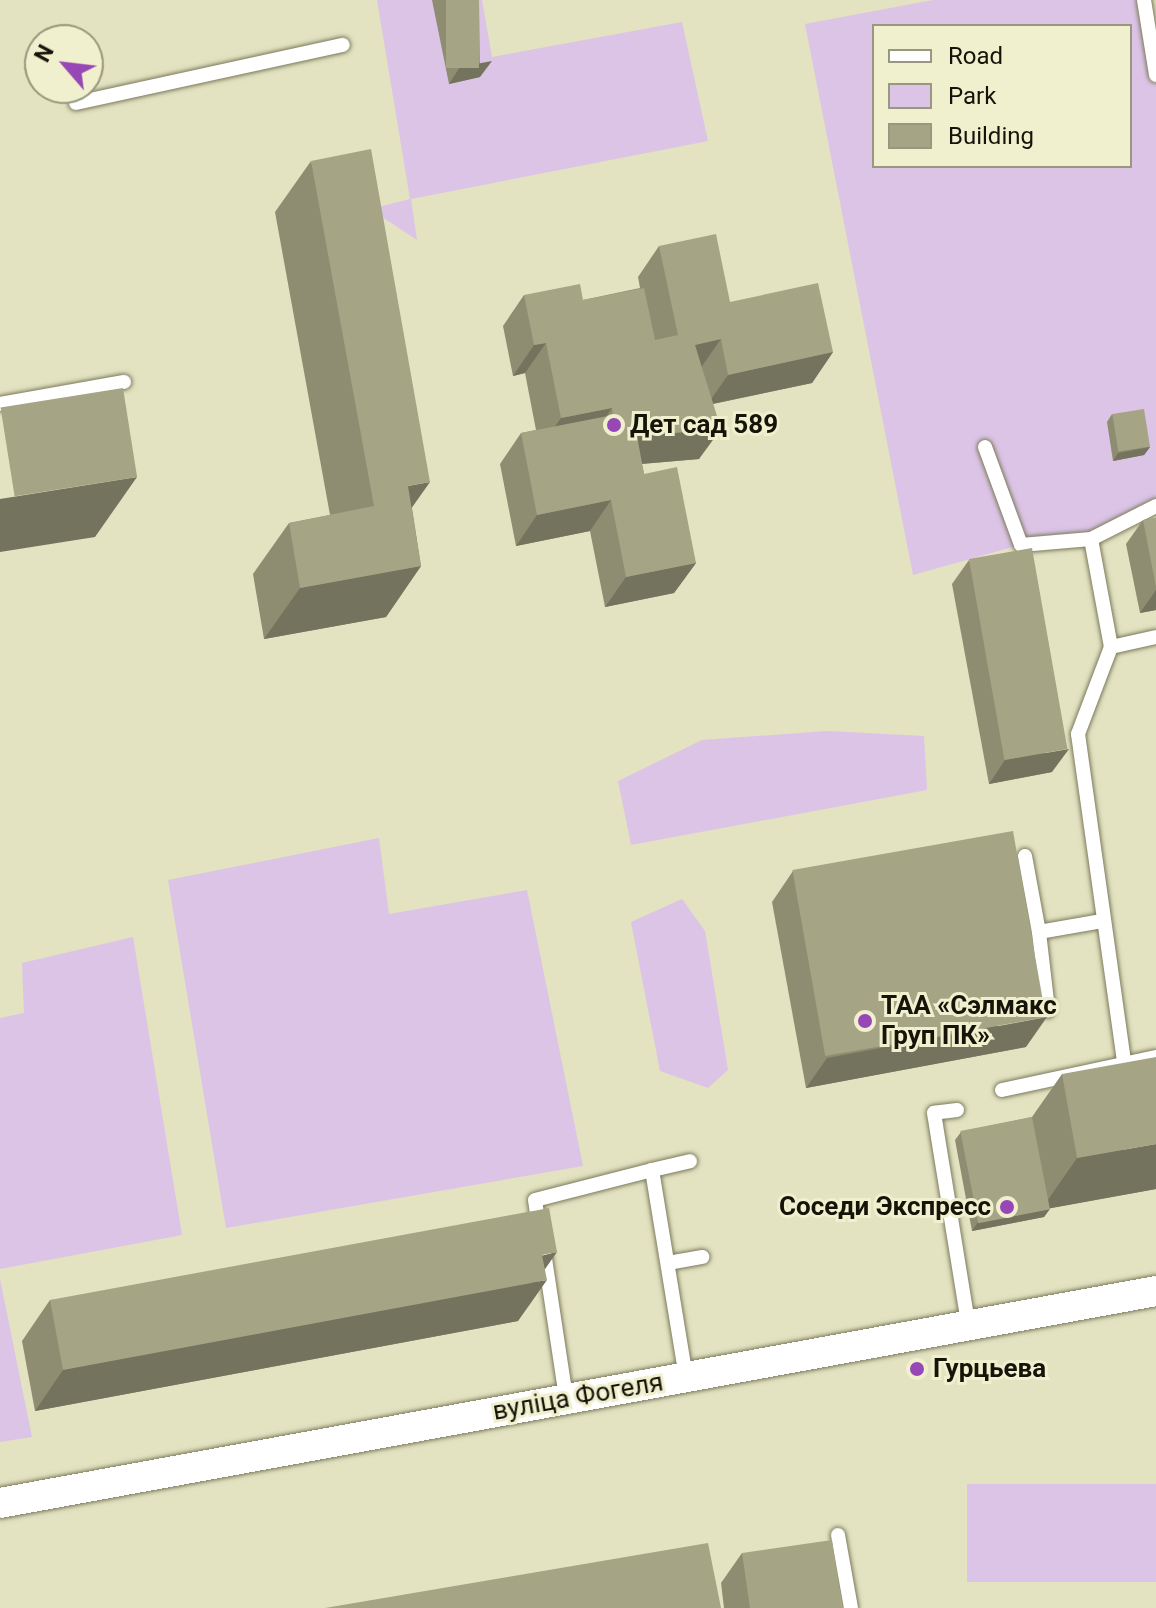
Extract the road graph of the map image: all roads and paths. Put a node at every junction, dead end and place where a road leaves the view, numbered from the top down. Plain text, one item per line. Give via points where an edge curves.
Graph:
1 (1144, 0) edge
2 (343, 45) dead end
3 (1156, 75) edge
4 (104, 97) edge
5 (124, 382) dead end
6 (0, 404) edge
7 (985, 447) dead end
8 (1156, 506) edge
9 (1091, 539) junction
10 (1156, 637) edge
11 (1111, 647) junction
12 (1025, 856) dead end
13 (1102, 921) junction
14 (1039, 932) junction
15 (1048, 1010) edge
16 (1156, 1057) edge
17 (1124, 1062) junction
18 (1002, 1090) dead end
19 (957, 1110) dead end
20 (690, 1161) dead end
21 (652, 1170) junction
22 (702, 1257) dead end
23 (668, 1263) junction
24 (1156, 1291) edge
25 (968, 1324) junction
26 (686, 1378) junction
27 (566, 1398) junction
28 (0, 1503) edge
29 (838, 1535) dead end
30 (851, 1608) edge

1 - 3 lane
2 - 4 lane
5 - 6 lane
7 - 9 lane via 990,475 1021,545
8 - 9 lane
9 - 11 lane
10 - 11 lane
11 - 13 lane via 1078,734
12 - 14 lane
13 - 14 lane
13 - 17 lane
14 - 15 lane
16 - 17 lane
17 - 18 lane
19 - 25 lane via 934,1113
20 - 21 lane
21 - 23 lane
21 - 27 lane via 535,1200
22 - 23 lane
23 - 26 lane
24 - 25 street, вуліца Фогеля
25 - 26 street, вуліца Фогеля
26 - 27 street, вуліца Фогеля
27 - 28 street, вуліца Фогеля
29 - 30 lane

